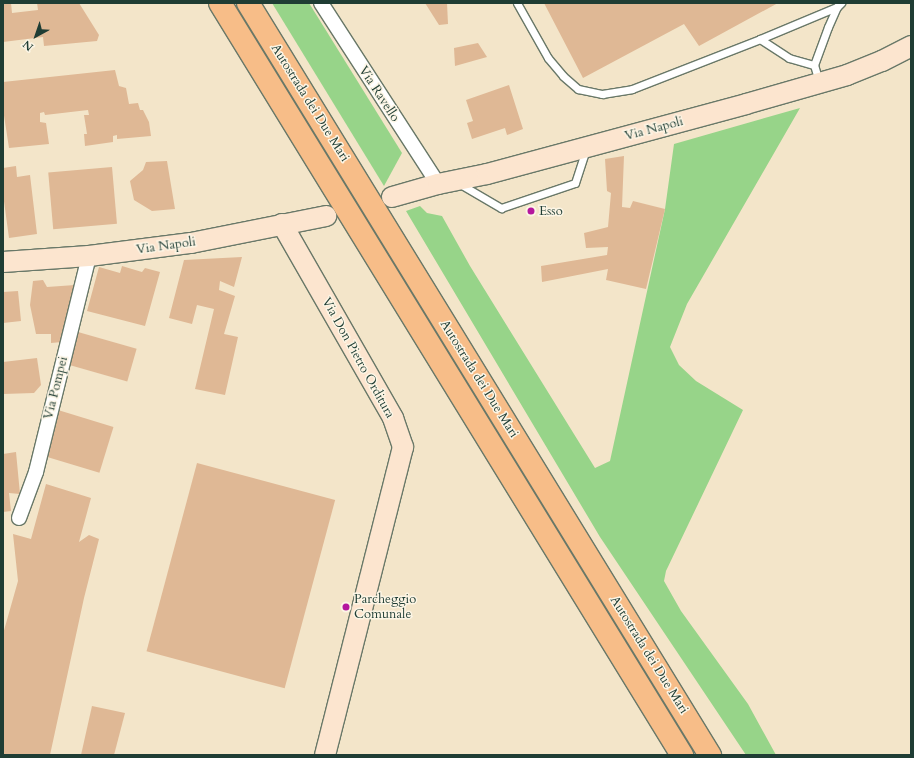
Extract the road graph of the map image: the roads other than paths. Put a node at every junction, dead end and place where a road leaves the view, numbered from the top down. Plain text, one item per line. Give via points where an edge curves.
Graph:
1 (220, 3) edge
2 (248, 3) edge
3 (321, 3) edge
4 (517, 3) edge
5 (839, 5) edge
6 (760, 39) junction
7 (911, 46) edge
8 (817, 74) junction
9 (587, 147) junction
10 (446, 182) junction
11 (392, 197) dead end
12 (326, 216) dead end
13 (282, 224) junction
14 (89, 256) junction
15 (3, 262) edge
16 (19, 518) dead end
17 (325, 755) edge
18 (682, 755) edge
19 (710, 755) edge

1 - 18 highway, Autostrada dei Due Mari
2 - 19 highway, Autostrada dei Due Mari
3 - 10 street, Via Ravello
4 - 6 lane via 548,58 563,76 578,89 602,94 632,89
5 - 6 lane
5 - 8 lane
6 - 8 lane
7 - 8 main road, Via Napoli via 847,75
8 - 9 main road, Via Napoli
9 - 10 main road, Via Napoli via 487,174
9 - 10 lane via 575,183 501,208
10 - 11 main road, Via Napoli
12 - 13 main road, Via Napoli
13 - 14 main road, Via Napoli via 192,243
13 - 17 main road, Via Don Pietro Orditura via 393,418 402,447
14 - 15 main road, Via Napoli
14 - 16 street, Via Pompei via 36,472

